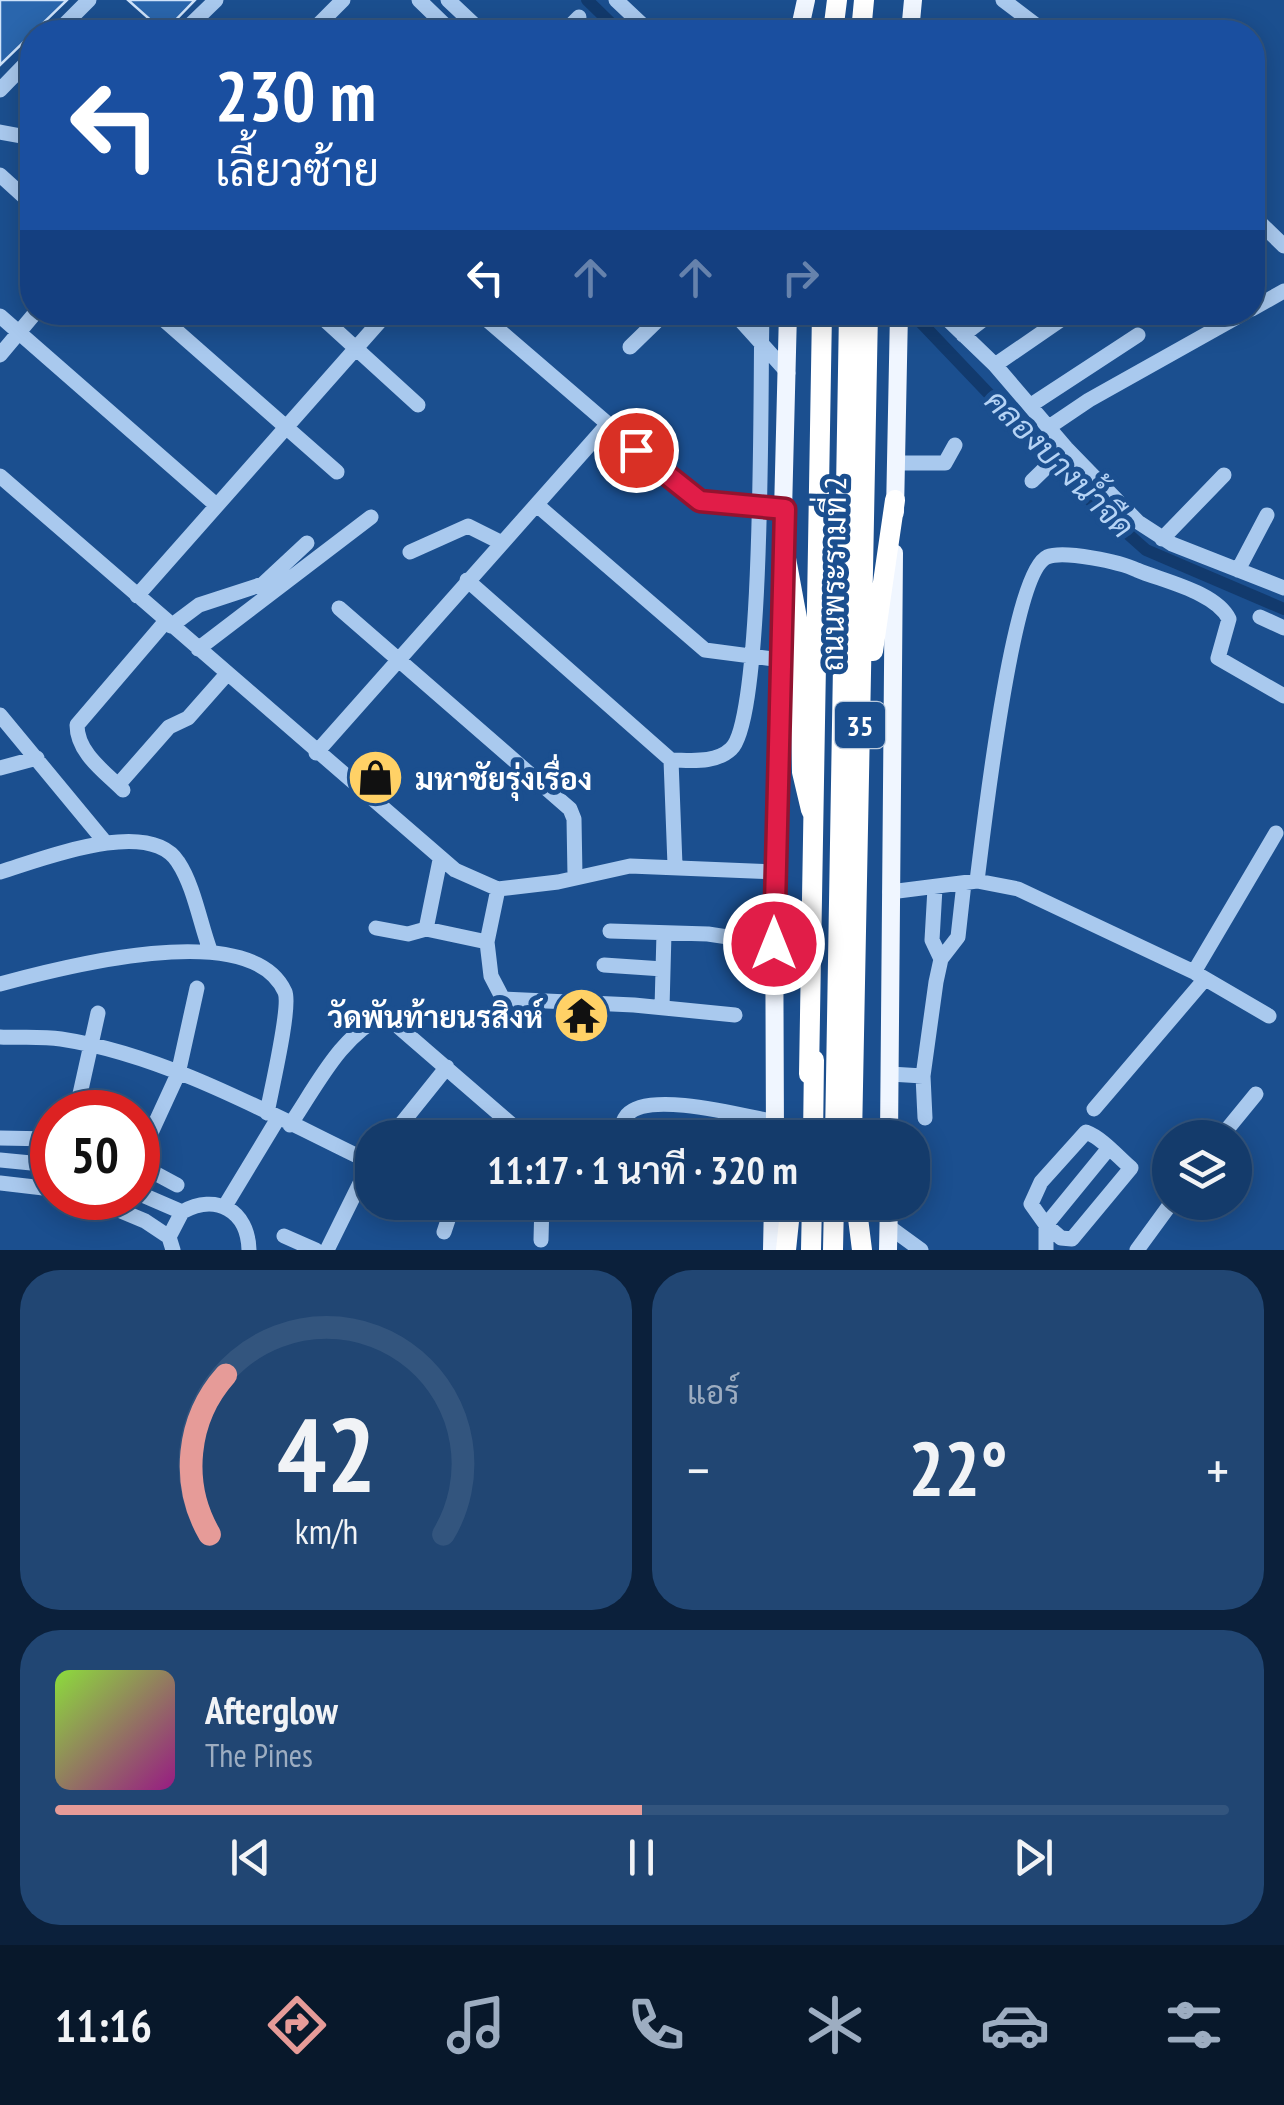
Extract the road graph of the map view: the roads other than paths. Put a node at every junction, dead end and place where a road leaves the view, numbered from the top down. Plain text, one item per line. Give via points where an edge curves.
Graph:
1 (89, 0) edge
2 (216, 0) edge
3 (343, 0) edge
4 (419, 0) edge
5 (616, 0) edge
6 (1004, 0) edge
7 (579, 17) dead end
8 (69, 20) edge
9 (195, 20) edge
10 (323, 20) edge
11 (436, 20) edge
12 (576, 20) edge
13 (637, 20) edge
14 (1030, 20) edge
15 (20, 69) edge
16 (0, 90) edge
17 (0, 175) edge
18 (20, 193) edge
19 (0, 316) edge
20 (25, 325) edge
21 (170, 325) edge
22 (331, 325) edge
23 (376, 325) edge
24 (493, 325) edge
25 (652, 325) edge
26 (746, 325) edge
27 (763, 325) edge
28 (779, 325) edge
29 (788, 325) edge
30 (824, 325) edge
31 (824, 325) edge
32 (850, 325) edge
33 (868, 325) edge
34 (898, 325) edge
35 (953, 325) edge
36 (976, 325) edge
37 (1053, 325) edge
38 (1224, 325) edge
39 (19, 332) junction
40 (788, 333) junction
41 (963, 335) junction
42 (1138, 335) dead end
43 (761, 341) junction
44 (630, 346) dead end
45 (356, 347) junction
46 (0, 355) edge
47 (995, 365) junction
48 (788, 373) junction
49 (418, 405) dead end
50 (1031, 405) junction
51 (607, 425) junction
52 (1050, 427) junction
53 (285, 428) junction
54 (955, 445) dead end
55 (1062, 452) junction
56 (895, 463) junction
57 (338, 472) dead end
58 (1038, 475) dead end
59 (1224, 475) dead end
60 (0, 476) edge
61 (895, 500) junction
62 (216, 505) junction
63 (538, 505) junction
64 (760, 506) junction
65 (785, 509) junction
66 (1267, 515) dead end
67 (372, 517) dead end
68 (1162, 540) junction
69 (500, 542) junction
70 (307, 543) dead end
71 (410, 552) dead end
72 (785, 553) junction
73 (1238, 570) junction
74 (468, 580) junction
75 (1283, 584) edge
76 (137, 596) junction
77 (339, 608) dead end
78 (1260, 616) dead end
79 (168, 624) junction
80 (1284, 628) edge
81 (198, 650) junction
82 (752, 656) junction
83 (398, 660) junction
84 (781, 660) junction
85 (226, 675) junction
86 (1284, 696) edge
87 (0, 715) edge
88 (316, 753) junction
89 (37, 758) junction
90 (671, 760) junction
91 (0, 768) edge
92 (858, 808) junction
93 (819, 818) junction
94 (1276, 833) dead end
95 (105, 842) junction
96 (440, 860) junction
97 (675, 865) junction
98 (0, 872) edge
99 (774, 872) junction
100 (574, 876) junction
101 (970, 882) junction
102 (935, 888) junction
103 (498, 889) junction
104 (890, 892) junction
105 (376, 928) dead end
106 (426, 929) junction
107 (610, 930) dead end
108 (664, 933) junction
109 (487, 942) junction
110 (774, 944) junction
111 (210, 950) junction
112 (941, 960) junction
113 (604, 965) dead end
114 (663, 969) junction
115 (1199, 975) junction
116 (0, 984) edge
117 (197, 988) dead end
118 (662, 1008) junction
119 (98, 1014) dead end
120 (735, 1016) dead end
121 (1269, 1016) dead end
122 (0, 1037) edge
123 (88, 1045) junction
124 (447, 1066) junction
125 (178, 1074) junction
126 (809, 1074) junction
127 (890, 1074) junction
128 (836, 1076) junction
129 (924, 1076) junction
130 (80, 1090) edge
131 (1256, 1094) dead end
132 (1094, 1109) dead end
133 (160, 1114) edge
134 (926, 1118) dead end
135 (278, 1119) junction
136 (404, 1120) edge
137 (504, 1120) edge
138 (625, 1120) edge
139 (733, 1120) edge
140 (775, 1120) edge
141 (803, 1120) edge
142 (810, 1120) edge
143 (811, 1120) edge
144 (836, 1120) edge
145 (845, 1120) edge
146 (849, 1120) edge
147 (889, 1120) edge
148 (1235, 1120) edge
149 (0, 1138) edge
150 (30, 1138) edge
151 (1108, 1148) junction
152 (355, 1153) edge
153 (0, 1160) edge
154 (30, 1163) edge
155 (160, 1175) edge
156 (0, 1184) edge
157 (177, 1185) dead end
158 (30, 1187) edge
159 (355, 1195) edge
160 (160, 1202) edge
161 (225, 1206) junction
162 (182, 1212) junction
163 (145, 1220) edge
164 (448, 1220) edge
165 (542, 1220) edge
166 (773, 1220) edge
167 (789, 1220) edge
168 (809, 1220) edge
169 (834, 1220) edge
170 (852, 1220) edge
171 (857, 1220) edge
172 (888, 1220) edge
173 (1158, 1220) edge
174 (1046, 1225) junction
175 (888, 1226) junction
176 (444, 1232) dead end
177 (284, 1236) dead end
178 (541, 1240) dead end
179 (171, 1243) edge
180 (251, 1249) edge
181 (316, 1250) edge
182 (328, 1250) edge
183 (772, 1250) edge
184 (786, 1250) edge
185 (808, 1250) edge
186 (833, 1250) edge
187 (850, 1250) edge
188 (862, 1250) edge
189 (888, 1250) edge
190 (921, 1250) edge
191 (1046, 1250) edge
192 (1136, 1250) edge

1 - 8 street
2 - 9 street
3 - 10 street
4 - 11 street
5 - 13 street
6 - 14 street
7 - 12 street
15 - 16 street
17 - 18 street
19 - 39 street
20 - 39 street
21 - 53 street
22 - 45 street
23 - 45 street
24 - 51 street
25 - 44 street
26 - 43 street
27 - 43 street
28 - 40 street
29 - 40 main road, ถนนพระรามที่ 2
30 - 93 highway, ถนนพระรามที่ 2 / 35
31 - 126 highway, bridge
32 - 128 highway
33 - 92 highway, ถนนพระรามที่ 2 / 35
34 - 56 main road, ถนนพระรามที่ 2 / 35
35 - 41 street
36 - 41 street
37 - 47 street
38 - 52 street
39 - 46 street
39 - 62 street
40 - 48 main road, ถนนพระรามที่ 2
41 - 47 street
42 - 50 street
43 - 48 street
43 - 64 street
45 - 49 street
45 - 53 street
47 - 50 street
48 - 65 main road, ถนนพระรามที่ 2
50 - 52 street
51 - 63 street
51 - 64 street via 694,498
52 - 55 street
53 - 57 street
53 - 62 street
54 - 56 street via 946,463
55 - 58 street
55 - 68 street
56 - 61 main road, ถนนพระรามที่ 2 / 35
59 - 68 street
60 - 76 street
61 - 92 highway
61 - 104 main road, ถนนพระรามที่ 2 / 35
62 - 76 street
63 - 69 street
63 - 82 street via 706,650
64 - 65 street
64 - 82 street
65 - 72 main road, ถนนพระรามที่ 2
66 - 73 street
67 - 81 street
68 - 73 street
69 - 71 street via 468,526
69 - 74 street
70 - 79 street via 263,584 199,604
72 - 84 main road, ถนนพระรามที่ 2
72 - 93 highway via 800,629 802,772
73 - 75 street
74 - 83 street
74 - 90 street
76 - 79 street
77 - 83 street
78 - 80 street
79 - 81 street
79 - 85 street via 77,725 90,758 120,788 169,727 188,718
81 - 85 street
82 - 84 street
82 - 90 street via 732,749 709,760
83 - 88 street
83 - 100 street via 570,809
84 - 99 main road, ถนนพระรามที่ 2
85 - 88 street
86 - 101 street via 1218,658 1229,619 1224,610 1128,566 1048,557 1032,572 1018,622
87 - 89 street
88 - 96 street
89 - 91 street
89 - 95 street
90 - 97 street
92 - 146 highway, ถนนพระรามที่ 2 / 35
93 - 143 highway, ถนนพระรามที่ 2 / 35
94 - 115 street
95 - 98 street
95 - 111 street via 172,855
96 - 103 street
96 - 106 street
97 - 99 street
97 - 100 street
99 - 110 main road, ถนนพระรามที่ 2
100 - 103 street
101 - 102 street
101 - 112 street via 958,937
101 - 115 street via 1018,889
102 - 104 street
102 - 112 street via 932,940
103 - 109 street
104 - 127 main road, ถนนพระรามที่ 2 / 35
105 - 106 street via 408,934
106 - 109 street
107 - 108 street
108 - 110 street
108 - 114 street
109 - 118 street via 491,976 504,999
110 - 140 main road, ถนนพระรามที่ 2
111 - 116 street via 121,956
111 - 135 street via 265,971 284,991
112 - 129 street
113 - 114 street
114 - 118 street
115 - 121 street
115 - 132 street
117 - 125 street
118 - 120 street
119 - 123 street
122 - 123 street
123 - 125 street
123 - 130 street
124 - 135 street via 385,1016 349,1041
124 - 136 street
124 - 137 street
125 - 133 street
125 - 135 street
126 - 141 highway
126 - 142 highway
127 - 129 street
127 - 147 main road, ถนนพระรามที่ 2 / 35
128 - 144 highway
128 - 145 highway
129 - 134 street
131 - 148 street
135 - 152 street
135 - 161 street
138 - 139 street via 636,1108 662,1103
149 - 150 street
151 - 174 street
151 - 174 street via 1086,1132 1066,1152 1032,1198 1032,1209
151 - 174 street via 1131,1172 1072,1239
153 - 154 street
155 - 157 street
156 - 158 street
159 - 182 street
160 - 162 street
161 - 162 street via 210,1202
161 - 180 street via 243,1221
162 - 179 street
163 - 179 street
164 - 176 street
165 - 178 street
166 - 183 main road
167 - 184 highway
168 - 185 highway
169 - 186 highway
170 - 187 highway
171 - 188 highway
172 - 175 main road
173 - 192 street
174 - 191 street
175 - 189 main road
175 - 190 street
177 - 181 street

